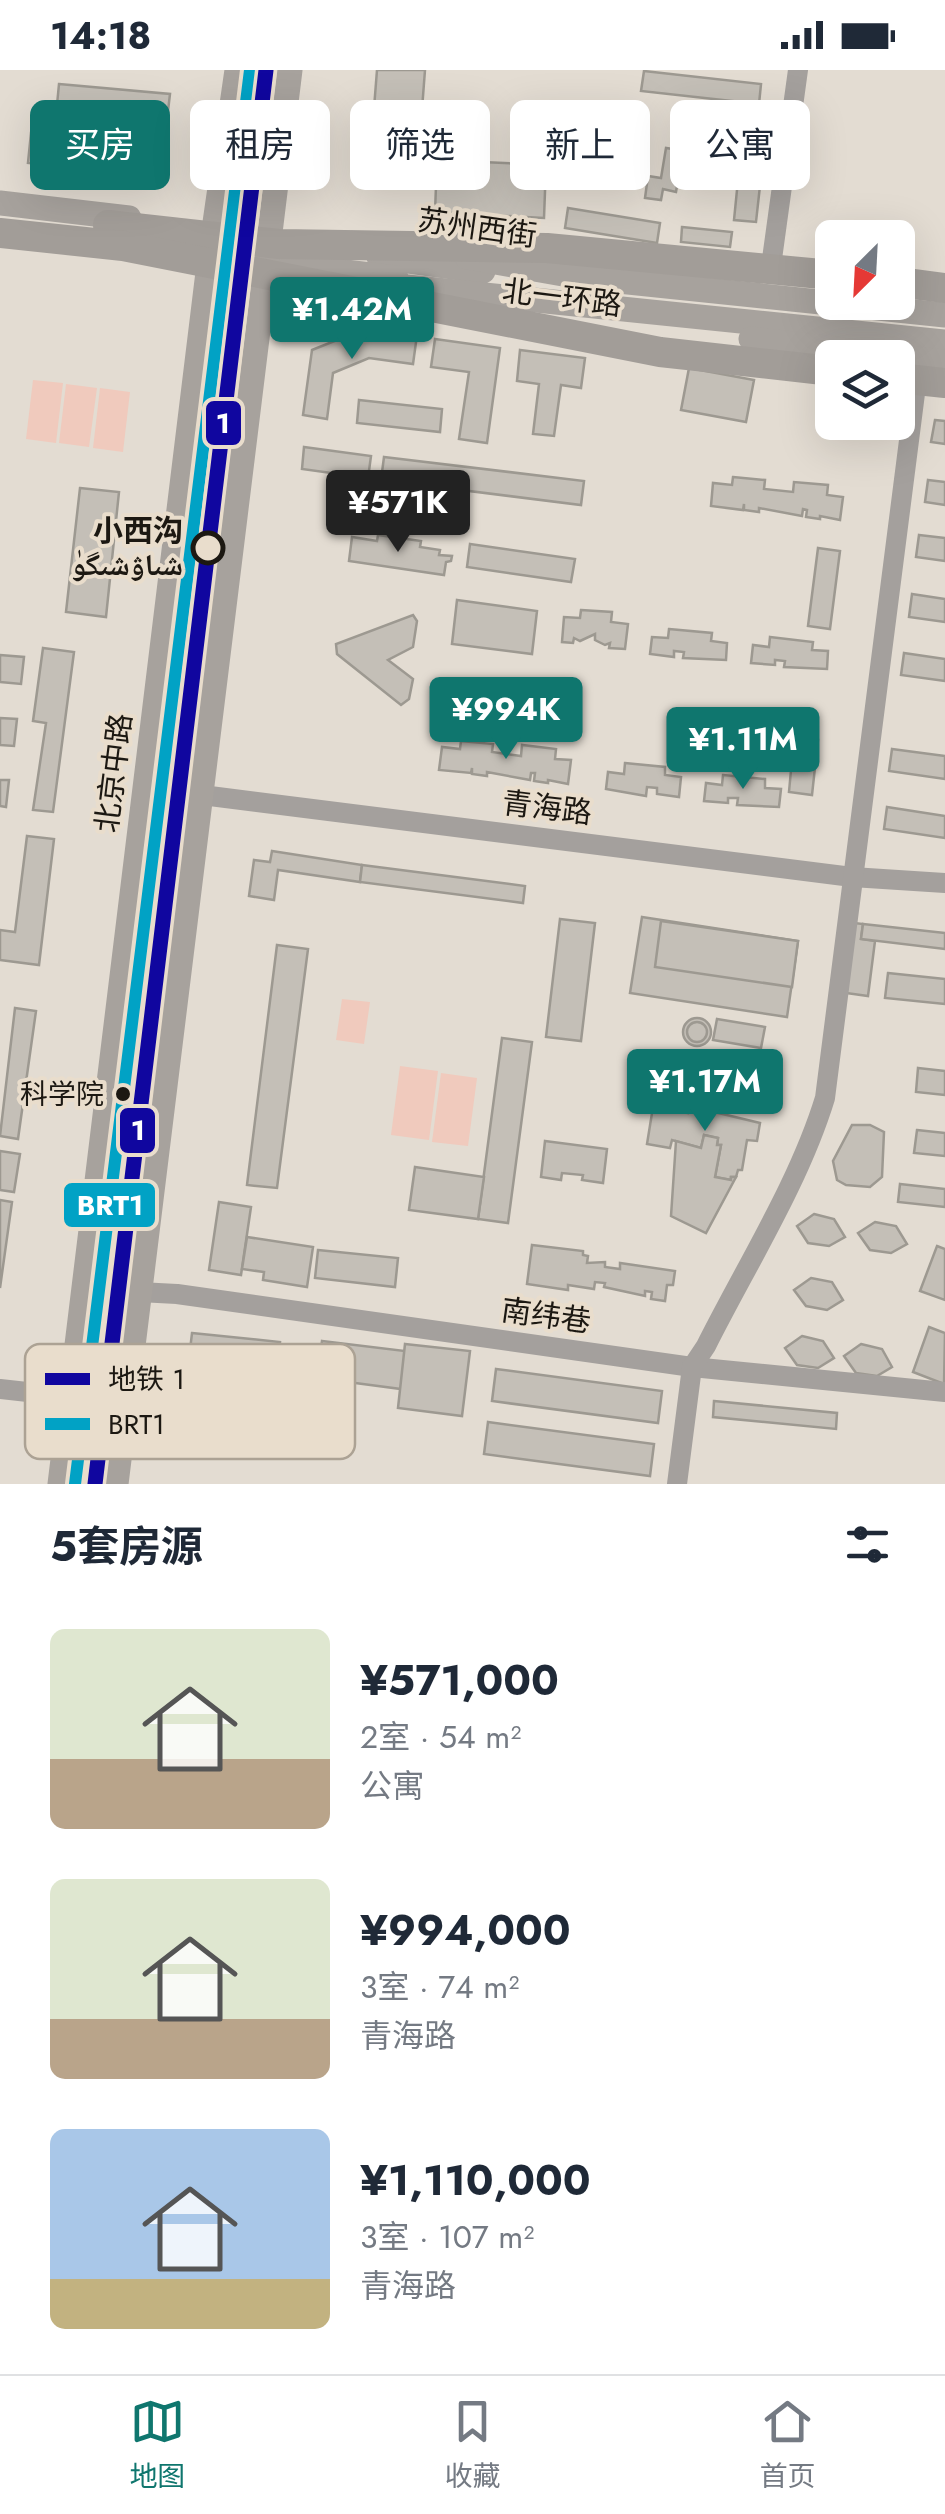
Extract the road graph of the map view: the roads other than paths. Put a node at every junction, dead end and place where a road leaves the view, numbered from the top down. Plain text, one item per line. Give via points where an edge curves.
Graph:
1 (237, 70) edge
2 (290, 70) edge
3 (798, 70) edge
4 (0, 204) edge
5 (0, 213) edge
6 (216, 231) junction
7 (0, 233) edge
8 (0, 241) edge
9 (123, 246) junction
10 (272, 250) junction
11 (453, 254) junction
12 (736, 256) dead end
13 (772, 259) junction
14 (815, 263) edge
15 (209, 264) junction
16 (815, 273) edge
17 (915, 273) edge
18 (945, 276) edge
19 (915, 284) edge
20 (404, 287) junction
21 (815, 287) edge
22 (945, 288) edge
23 (915, 298) edge
24 (945, 302) edge
25 (945, 318) edge
26 (945, 343) edge
27 (921, 367) edge
28 (815, 369) edge
29 (945, 384) edge
30 (202, 795) junction
31 (852, 878) junction
32 (945, 883) edge
33 (139, 1292) junction
34 (77, 1344) edge
35 (133, 1344) edge
36 (692, 1367) junction
37 (0, 1389) edge
38 (25, 1392) edge
39 (945, 1392) edge
40 (63, 1459) edge
41 (119, 1459) edge
42 (60, 1484) edge
43 (116, 1484) edge
44 (677, 1484) edge

1 - 6 main road, 北京中路
2 - 10 main road
3 - 13 street
4 - 6 main road, 苏州西街
5 - 10 highway, 北一环路
6 - 10 main road, 苏州西街
6 - 15 main road, 北京中路
7 - 9 highway, 北一环路
8 - 15 main road, 苏州西街
9 - 26 main road, 北一环路
9 - 28 highway via 660,352
10 - 11 main road, 苏州西街
10 - 15 main road, 苏州西街
10 - 16 highway via 547,248
10 - 20 main road, 苏州西街
10 - 25 main road, 北一环路
10 - 30 main road
11 - 21 main road
11 - 25 main road, 苏州西街 via 580,277
12 - 13 street
13 - 14 street
15 - 34 main road, 北京中路
17 - 18 street
19 - 22 highway
20 - 26 main road, 苏州西街
20 - 27 main road
23 - 24 main road
27 - 29 highway
27 - 31 street
30 - 31 street, 青海路
30 - 33 main road
31 - 32 street, 青海路
31 - 36 street via 825,1098
33 - 35 main road
33 - 36 street, 南纬巷
36 - 39 street, 南纬巷
36 - 44 street
37 - 38 street
40 - 42 main road, 北京中路
41 - 43 main road

